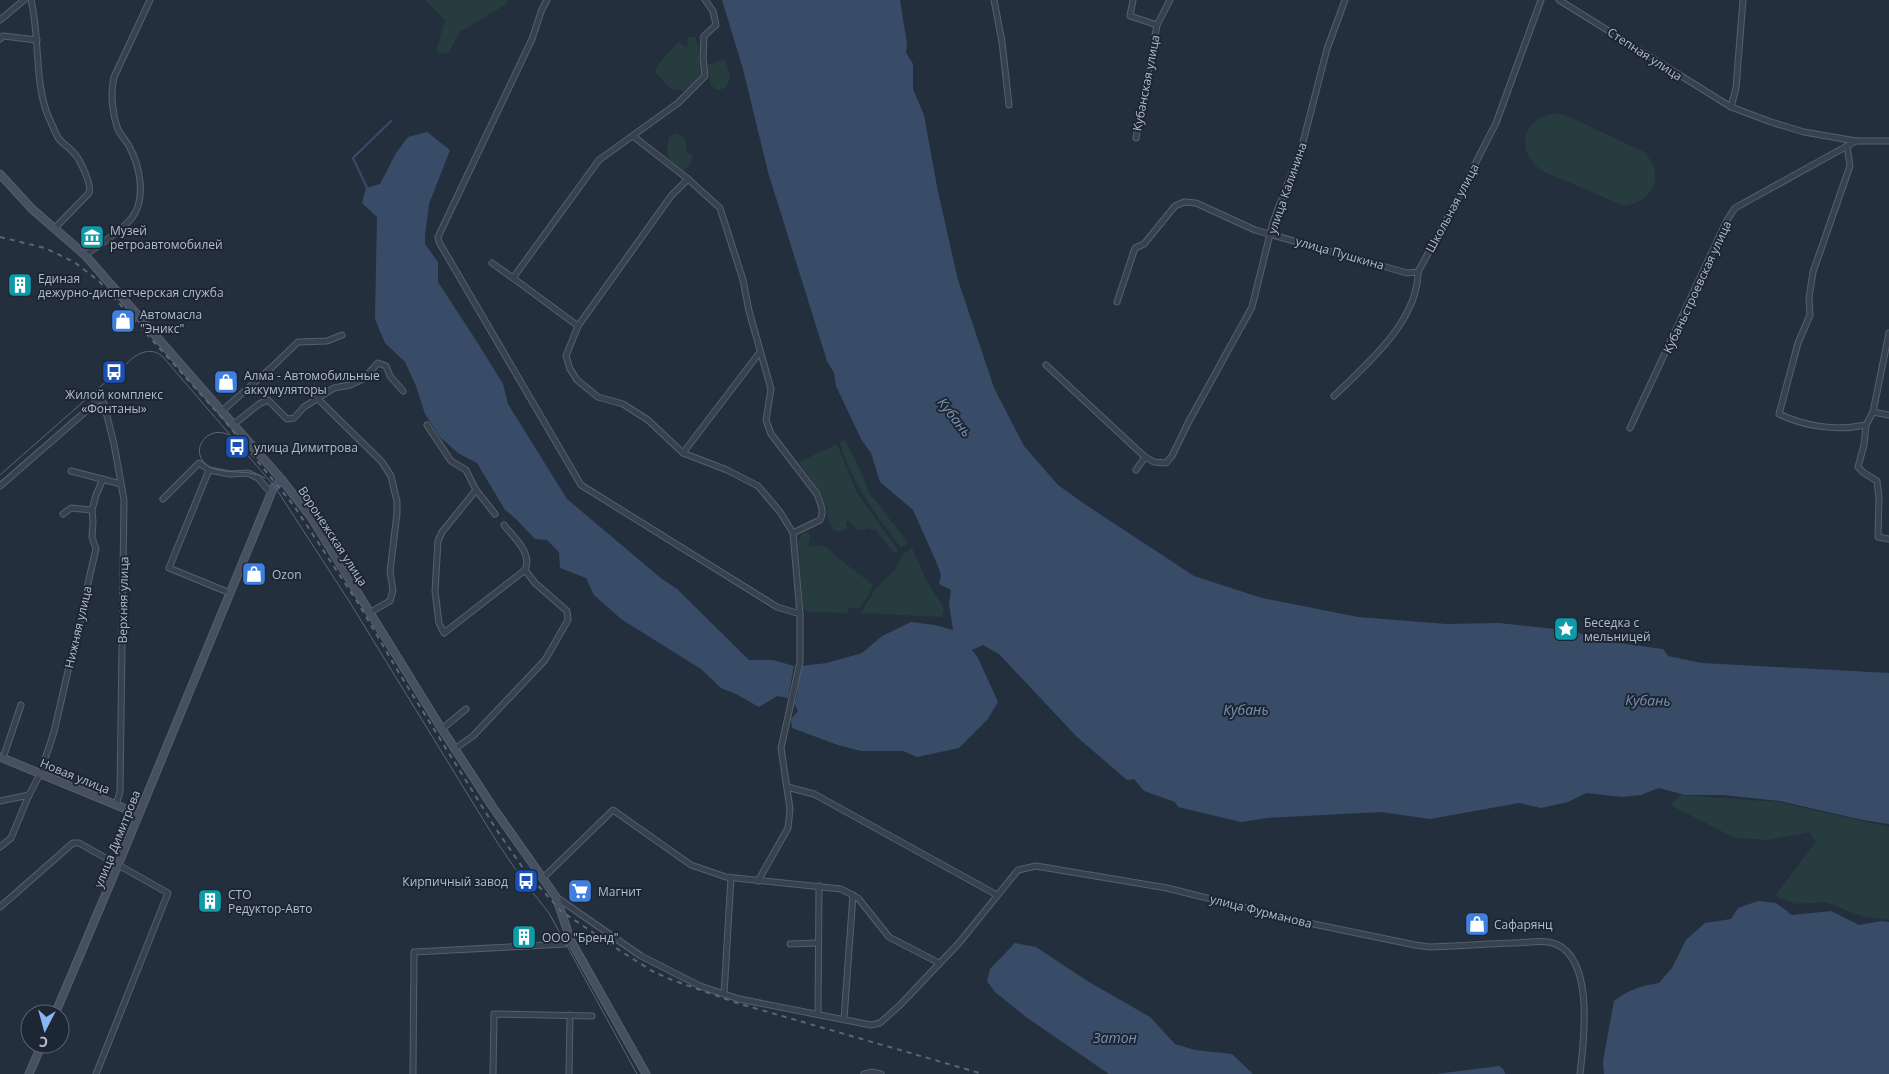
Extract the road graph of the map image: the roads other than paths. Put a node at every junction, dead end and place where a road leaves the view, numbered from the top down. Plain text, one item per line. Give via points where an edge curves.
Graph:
1 (24, 0) edge
2 (31, 0) edge
3 (150, 0) edge
4 (547, 0) edge
5 (705, 0) edge
6 (994, 0) edge
7 (1132, 0) edge
8 (1170, 0) edge
9 (1345, 0) edge
10 (1541, 0) edge
11 (1559, 0) edge
12 (1743, 0) edge
13 (0, 20) edge
14 (1157, 25) junction
15 (0, 39) edge
16 (37, 40) junction
17 (1009, 105) dead end
18 (1731, 107) junction
19 (633, 136) junction
20 (1136, 138) dead end
21 (1856, 142) junction
22 (1889, 142) edge
23 (1847, 146) junction
24 (0, 174) edge
25 (688, 179) junction
26 (55, 228) junction
27 (1271, 234) junction
28 (85, 254) junction
29 (492, 263) dead end
30 (1418, 272) junction
31 (513, 278) junction
32 (1117, 302) dead end
33 (578, 326) junction
34 (1889, 333) edge
35 (342, 335) dead end
36 (760, 352) junction
37 (1046, 365) dead end
38 (403, 391) dead end
39 (1334, 396) dead end
40 (317, 398) junction
41 (222, 411) junction
42 (1873, 412) junction
43 (1889, 415) edge
44 (234, 424) junction
45 (427, 425) dead end
46 (1866, 425) junction
47 (1630, 428) dead end
48 (683, 453) junction
49 (1145, 457) junction
50 (209, 470) junction
51 (1136, 470) dead end
52 (71, 471) dead end
53 (104, 479) junction
54 (282, 480) junction
55 (121, 484) junction
56 (0, 486) edge
57 (476, 490) junction
58 (271, 492) junction
59 (163, 499) dead end
60 (92, 510) junction
61 (63, 514) dead end
62 (495, 514) dead end
63 (504, 525) dead end
64 (793, 533) junction
65 (1889, 539) edge
66 (525, 570) junction
67 (230, 593) junction
68 (369, 613) junction
69 (800, 614) junction
70 (21, 706) dead end
71 (466, 710) dead end
72 (442, 729) junction
73 (456, 748) junction
74 (1, 758) edge
75 (40, 774) junction
76 (786, 787) junction
77 (29, 796) junction
78 (0, 801) edge
79 (116, 805) junction
80 (138, 814) junction
81 (0, 847) edge
82 (118, 865) junction
83 (543, 878) junction
84 (731, 878) junction
85 (758, 881) junction
86 (819, 886) junction
87 (853, 895) junction
88 (997, 895) junction
89 (556, 897) junction
90 (0, 907) edge
91 (571, 941) junction
92 (818, 943) junction
93 (790, 944) dead end
94 (939, 963) junction
95 (724, 994) junction
96 (58, 1004) edge
97 (818, 1014) junction
98 (570, 1015) junction
99 (592, 1016) dead end
100 (844, 1019) junction
101 (38, 1054) edge
102 (880, 1073) edge
103 (29, 1074) edge
104 (96, 1074) edge
105 (413, 1074) edge
106 (493, 1074) edge
107 (569, 1074) edge
108 (646, 1074) edge
109 (864, 1074) edge
110 (1580, 1074) edge

1 - 13 street
2 - 16 street
3 - 28 street via 118,69 111,97 117,127 129,146 139,175 140,202 131,219
4 - 69 street via 532,39 438,237 439,242 581,485 777,607
5 - 19 street via 713,11 716,25 704,36 702,58 705,76 678,102
6 - 17 street
7 - 14 street via 1130,16
8 - 14 street, Кубанская улица
9 - 27 street, улица Калинина via 1327,49 1302,146
10 - 30 street, Школьная улица via 1496,123
11 - 18 street, Степная улица
12 - 18 street via 1736,88
14 - 20 street, Кубанская улица
15 - 16 street via 3,36
16 - 26 street via 48,115 59,139 75,153 83,167 90,189
18 - 21 street, Степная улица via 1804,132
19 - 25 street
19 - 31 street via 599,160
21 - 22 street
21 - 23 street, Кубаньстроевская улица
23 - 46 street via 1850,166 1813,272 1810,315 1798,343 1779,414 1798,423 1817,426
23 - 47 street, Кубаньстроевская улица via 1735,208
24 - 26 street, Воронежская улица via 32,209
25 - 33 street via 671,196
25 - 36 street via 720,208 744,280
26 - 28 street, Воронежская улица
27 - 30 street, улица Пушкина via 1407,273
27 - 32 street, улица Пушкина via 1196,203 1184,202 1175,206 1144,244 1135,248
27 - 49 street, улица Калинина via 1252,308 1172,456 1166,463
28 - 41 street, Воронежская улица
29 - 31 street
30 - 39 street, Школьная улица via 1414,300 1399,327
31 - 33 street
33 - 48 street via 566,356 577,380 598,397 623,404 648,420
34 - 42 street
35 - 41 street via 327,340 298,342
36 - 48 street
36 - 64 street via 771,389 766,420 770,434 817,494 823,511 816,522
37 - 49 street
38 - 40 street via 386,366 378,363 363,379 334,388
40 - 44 street via 294,418 287,419 268,400 263,401
40 - 68 street via 382,462 391,476 397,502 390,572 393,590 390,601
41 - 44 street, Воронежская улица
42 - 43 street
42 - 46 street
44 - 54 street, Воронежская улица
45 - 57 street via 451,461 466,470
46 - 65 street via 1858,467 1877,481 1878,537
48 - 64 street via 758,486
49 - 51 street
50 - 58 street via 248,473 258,478
50 - 59 street via 199,464
50 - 67 street via 169,568
52 - 53 street
53 - 55 street
53 - 60 street, Нижняя улица
54 - 58 street, улица Димитрова
54 - 68 street, Воронежская улица via 311,517
55 - 56 street, Верхняя улица via 101,398
55 - 79 street, Верхняя улица via 124,500 122,689 120,792
57 - 62 street
57 - 66 street via 438,541 435,591 439,624 444,633
58 - 67 street, улица Димитрова
60 - 61 street via 71,508
60 - 75 street, Нижняя улица via 92,537 96,549 83,615 54,732
63 - 66 street via 526,554 528,564
64 - 69 street
66 - 73 street via 567,612 568,620 545,660 473,736
67 - 80 street, улица Димитрова
68 - 72 street, Воронежская улица
69 - 76 street via 800,662 781,748
70 - 74 street, Новая улица
71 - 72 street
72 - 73 street, Воронежская улица
73 - 83 street, Воронежская улица
74 - 75 street, Новая улица
75 - 77 street, Нижняя улица
75 - 79 street, Новая улица
76 - 85 street via 790,809 788,828
76 - 88 street via 814,794
77 - 78 street
77 - 81 street, Нижняя улица via 11,838
79 - 80 street, Новая улица
80 - 82 street, улица Димитрова
82 - 90 street via 79,843 73,843
82 - 96 street, улица Димитрова
82 - 104 street via 168,893
83 - 84 street via 613,810 691,865
83 - 89 street, Воронежская улица
84 - 85 street
84 - 95 street
85 - 86 street
86 - 87 street via 841,889
86 - 92 street
87 - 94 street via 890,937
87 - 100 street
88 - 94 street, улица Фурманова
88 - 110 street, улица Фурманова via 1018,870 1036,866 1167,888 1299,921 1415,945 1549,942 1568,954 1583,990 1585,1026
89 - 91 street, Воронежская улица
89 - 95 street, улица Фурманова via 655,964
91 - 105 street via 564,944 414,952
91 - 108 street, Воронежская улица
92 - 93 street
92 - 97 street
94 - 100 street, улица Фурманова via 880,1023 871,1025
95 - 97 street, улица Фурманова
97 - 100 street, улица Фурманова
98 - 99 street
98 - 106 street via 494,1014
98 - 107 street
101 - 103 street
102 - 109 street

